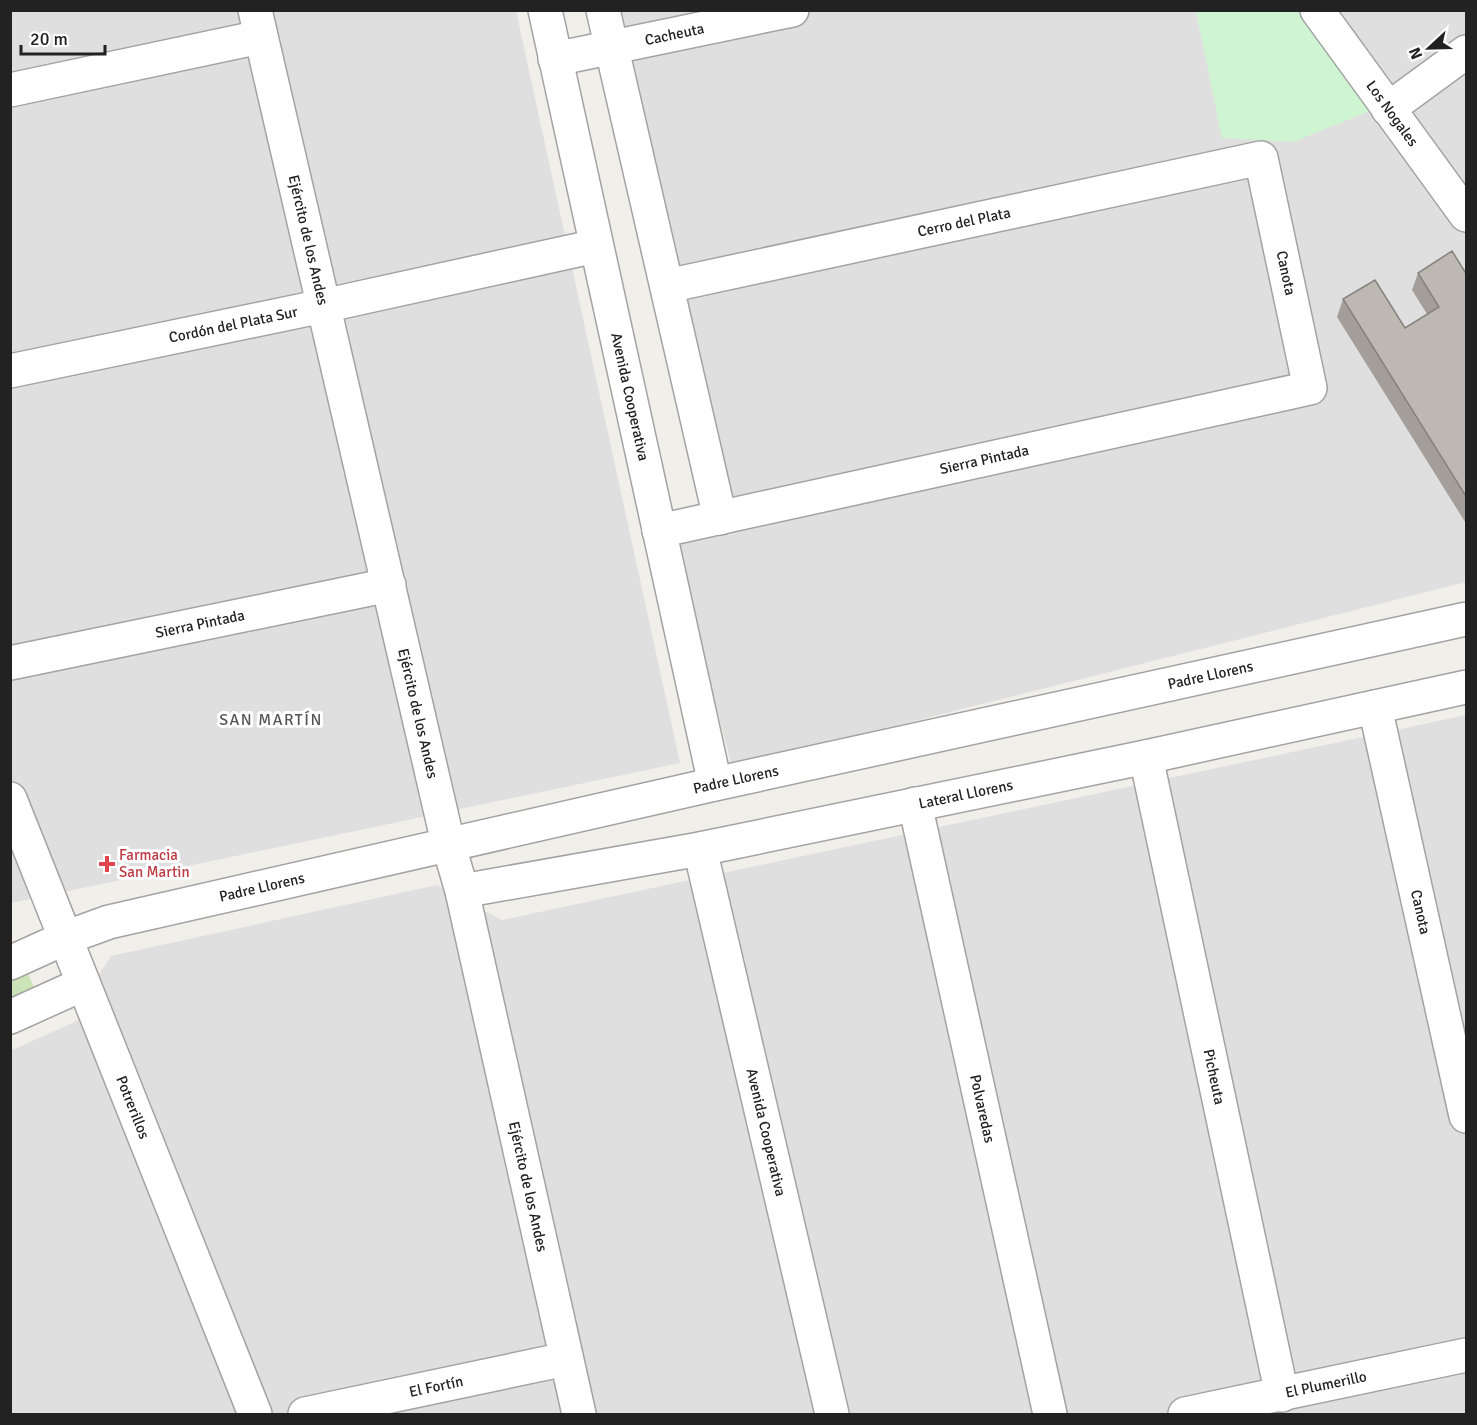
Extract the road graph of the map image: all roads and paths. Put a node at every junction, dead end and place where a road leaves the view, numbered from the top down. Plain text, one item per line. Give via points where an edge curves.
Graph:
1 (545, 10) edge
2 (603, 10) edge
3 (792, 10) edge
4 (1317, 10) edge
5 (258, 24) edge
6 (612, 48) junction
7 (1467, 52) edge
8 (555, 59) junction
9 (10, 90) edge
10 (1388, 109) junction
11 (1262, 158) joint
12 (1467, 215) edge
13 (596, 246) junction
14 (667, 286) junction
15 (323, 306) junction
16 (10, 371) edge
17 (1310, 388) joint
18 (720, 518) junction
19 (659, 531) junction
20 (389, 585) junction
21 (1467, 619) edge
22 (10, 663) edge
23 (1467, 687) edge
24 (1376, 707) junction
25 (1146, 757) junction
26 (715, 783) junction
27 (10, 799) edge
28 (915, 804) junction
29 (448, 843) junction
30 (700, 849) junction
31 (462, 891) junction
32 (65, 938) junction
33 (10, 963) edge
34 (83, 984) junction
35 (10, 1017) edge
36 (1467, 1116) edge
37 (1467, 1355) edge
38 (566, 1359) junction
39 (1282, 1395) junction
40 (255, 1414) edge
41 (305, 1414) edge
42 (579, 1414) edge
43 (832, 1414) edge
44 (1050, 1414) edge
45 (1185, 1414) edge

1 - 8 street, Avenida Cooperativa
2 - 6 street
3 - 6 street, Cacheuta
4 - 10 street, Los Nogales
5 - 9 street
5 - 15 street, Ejército de los Andes
6 - 8 street, Cacheuta
6 - 14 street
7 - 10 street
8 - 13 street, Avenida Cooperativa
10 - 12 street, Los Nogales
11 - 14 street, Cerro del Plata
11 - 17 street, Canota
13 - 15 street, Cordón del Plata Sur
13 - 19 street, Avenida Cooperativa
14 - 18 street
15 - 16 street, Cordón del Plata Sur
15 - 20 street, Ejército de los Andes
17 - 18 street, Sierra Pintada
18 - 19 street, Sierra Pintada
19 - 26 street, Avenida Cooperativa
20 - 22 street, Sierra Pintada
20 - 29 street, Ejército de los Andes
21 - 26 street, Padre Llorens
23 - 24 street, Lateral Llorens
24 - 25 street, Lateral Llorens
24 - 36 street, Canota
25 - 28 street, Lateral Llorens
25 - 39 street, Picheuta
26 - 29 street, Padre Llorens
27 - 32 street, Potrerillos
28 - 30 street, Lateral Llorens
28 - 44 street, Polvaredas
29 - 31 street, Ejército de los Andes
29 - 32 street, Padre Llorens via 109,922
30 - 31 street, Lateral Llorens
30 - 43 street, Avenida Cooperativa
31 - 38 street, Ejército de los Andes
32 - 33 street, Padre Llorens
32 - 34 street, Potrerillos
34 - 35 street
34 - 40 street, Potrerillos
37 - 39 street, El Plumerillo
38 - 41 street, El Fortín
38 - 42 street, Ejército de los Andes
39 - 45 street, El Plumerillo

